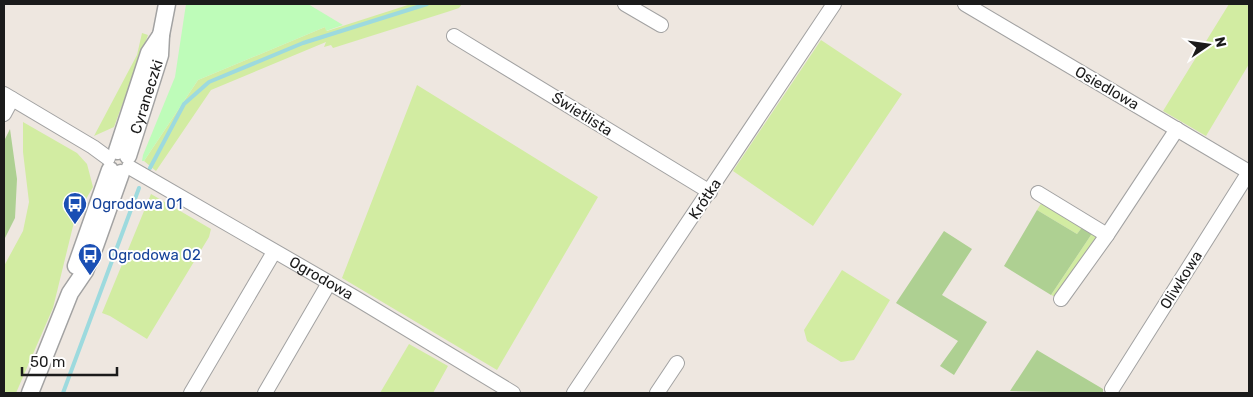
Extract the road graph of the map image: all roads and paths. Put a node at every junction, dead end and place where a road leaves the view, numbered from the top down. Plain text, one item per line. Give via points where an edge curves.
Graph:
1 (167, 4) edge
2 (625, 4) edge
3 (834, 4) edge
4 (965, 4) edge
5 (661, 25) dead end
6 (454, 36) dead end
7 (8, 97) edge
8 (4, 114) edge
9 (1177, 129) junction
10 (119, 162) junction
11 (1249, 172) edge
12 (710, 192) junction
13 (1038, 193) dead end
14 (1107, 236) junction
15 (274, 252) junction
16 (329, 283) junction
17 (1060, 299) dead end
18 (677, 363) dead end
19 (1112, 389) dead end
20 (30, 393) edge
21 (191, 393) edge
22 (265, 393) edge
23 (513, 393) edge
24 (574, 393) edge
25 (657, 393) edge

1 - 10 street, Cyraneczki via 161,36 149,52
2 - 5 street
3 - 12 street, Krótka
4 - 9 street, Osiedlowa
6 - 12 street, Świetlista
7 - 8 street
7 - 10 street, Ogrodowa
9 - 11 street, Osiedlowa
9 - 14 street
10 - 15 street, Ogrodowa
10 - 20 street, Cyraneczki via 85,271 70,293
11 - 19 street, Oliwkowa
12 - 24 street, Krótka
13 - 14 street
14 - 17 street
15 - 16 street, Ogrodowa
15 - 21 street
16 - 22 street
16 - 23 street, Ogrodowa
18 - 25 street

